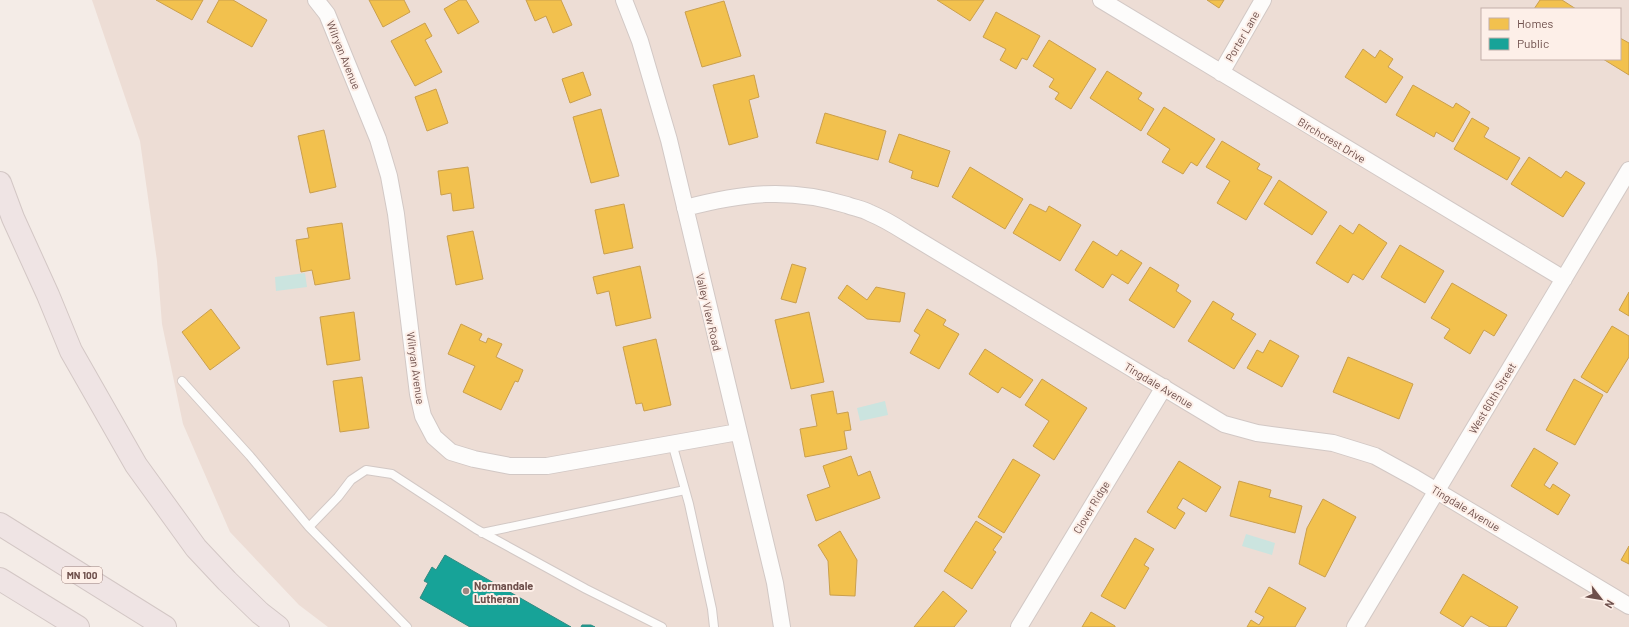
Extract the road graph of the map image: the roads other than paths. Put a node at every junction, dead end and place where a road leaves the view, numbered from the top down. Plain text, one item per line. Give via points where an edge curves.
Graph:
1 (316, 0) edge
2 (624, 0) edge
3 (1101, 0) edge
4 (1263, 0) edge
5 (1221, 73) junction
6 (1629, 170) edge
7 (0, 183) edge
8 (685, 208) junction
9 (1564, 279) junction
10 (182, 381) dead end
11 (1164, 387) junction
12 (738, 432) junction
13 (672, 444) junction
14 (685, 490) junction
15 (1437, 491) junction
16 (0, 524) edge
17 (310, 527) junction
18 (482, 533) junction
19 (0, 579) edge
20 (1629, 606) edge
21 (78, 627) edge
22 (165, 627) edge
23 (278, 627) edge
24 (407, 627) edge
25 (662, 627) edge
26 (714, 627) edge
27 (782, 627) edge
28 (1019, 627) edge
29 (1355, 627) edge

1 - 13 street, Wilryan Avenue via 327,14 378,138 389,176 418,394 423,416 434,437 452,452 510,466 548,466
2 - 8 street, Valley View Road via 640,41 669,140
3 - 5 street, Birchcrest Drive
4 - 5 street, Porter Lane
5 - 9 street, Birchcrest Drive
6 - 9 street, West 60th Street
7 - 23 highway via 71,351 136,465 196,548 260,613
8 - 11 street, Tingdale Avenue via 753,194 793,193 870,212
8 - 12 street, Valley View Road
9 - 15 street, West 60th Street
10 - 17 lane
11 - 15 street, Tingdale Avenue via 1224,424 1257,433 1333,443 1375,456
11 - 28 street, Clover Ridge
12 - 13 street, Wilryan Avenue
12 - 27 street, Valley View Road via 775,583
13 - 14 lane
14 - 18 lane
14 - 26 lane
15 - 20 street, Tingdale Avenue
15 - 29 street, West 60th Street
16 - 22 highway, MN 100
17 - 18 lane via 351,480 366,470 392,474
17 - 24 lane
18 - 25 lane
19 - 21 highway

